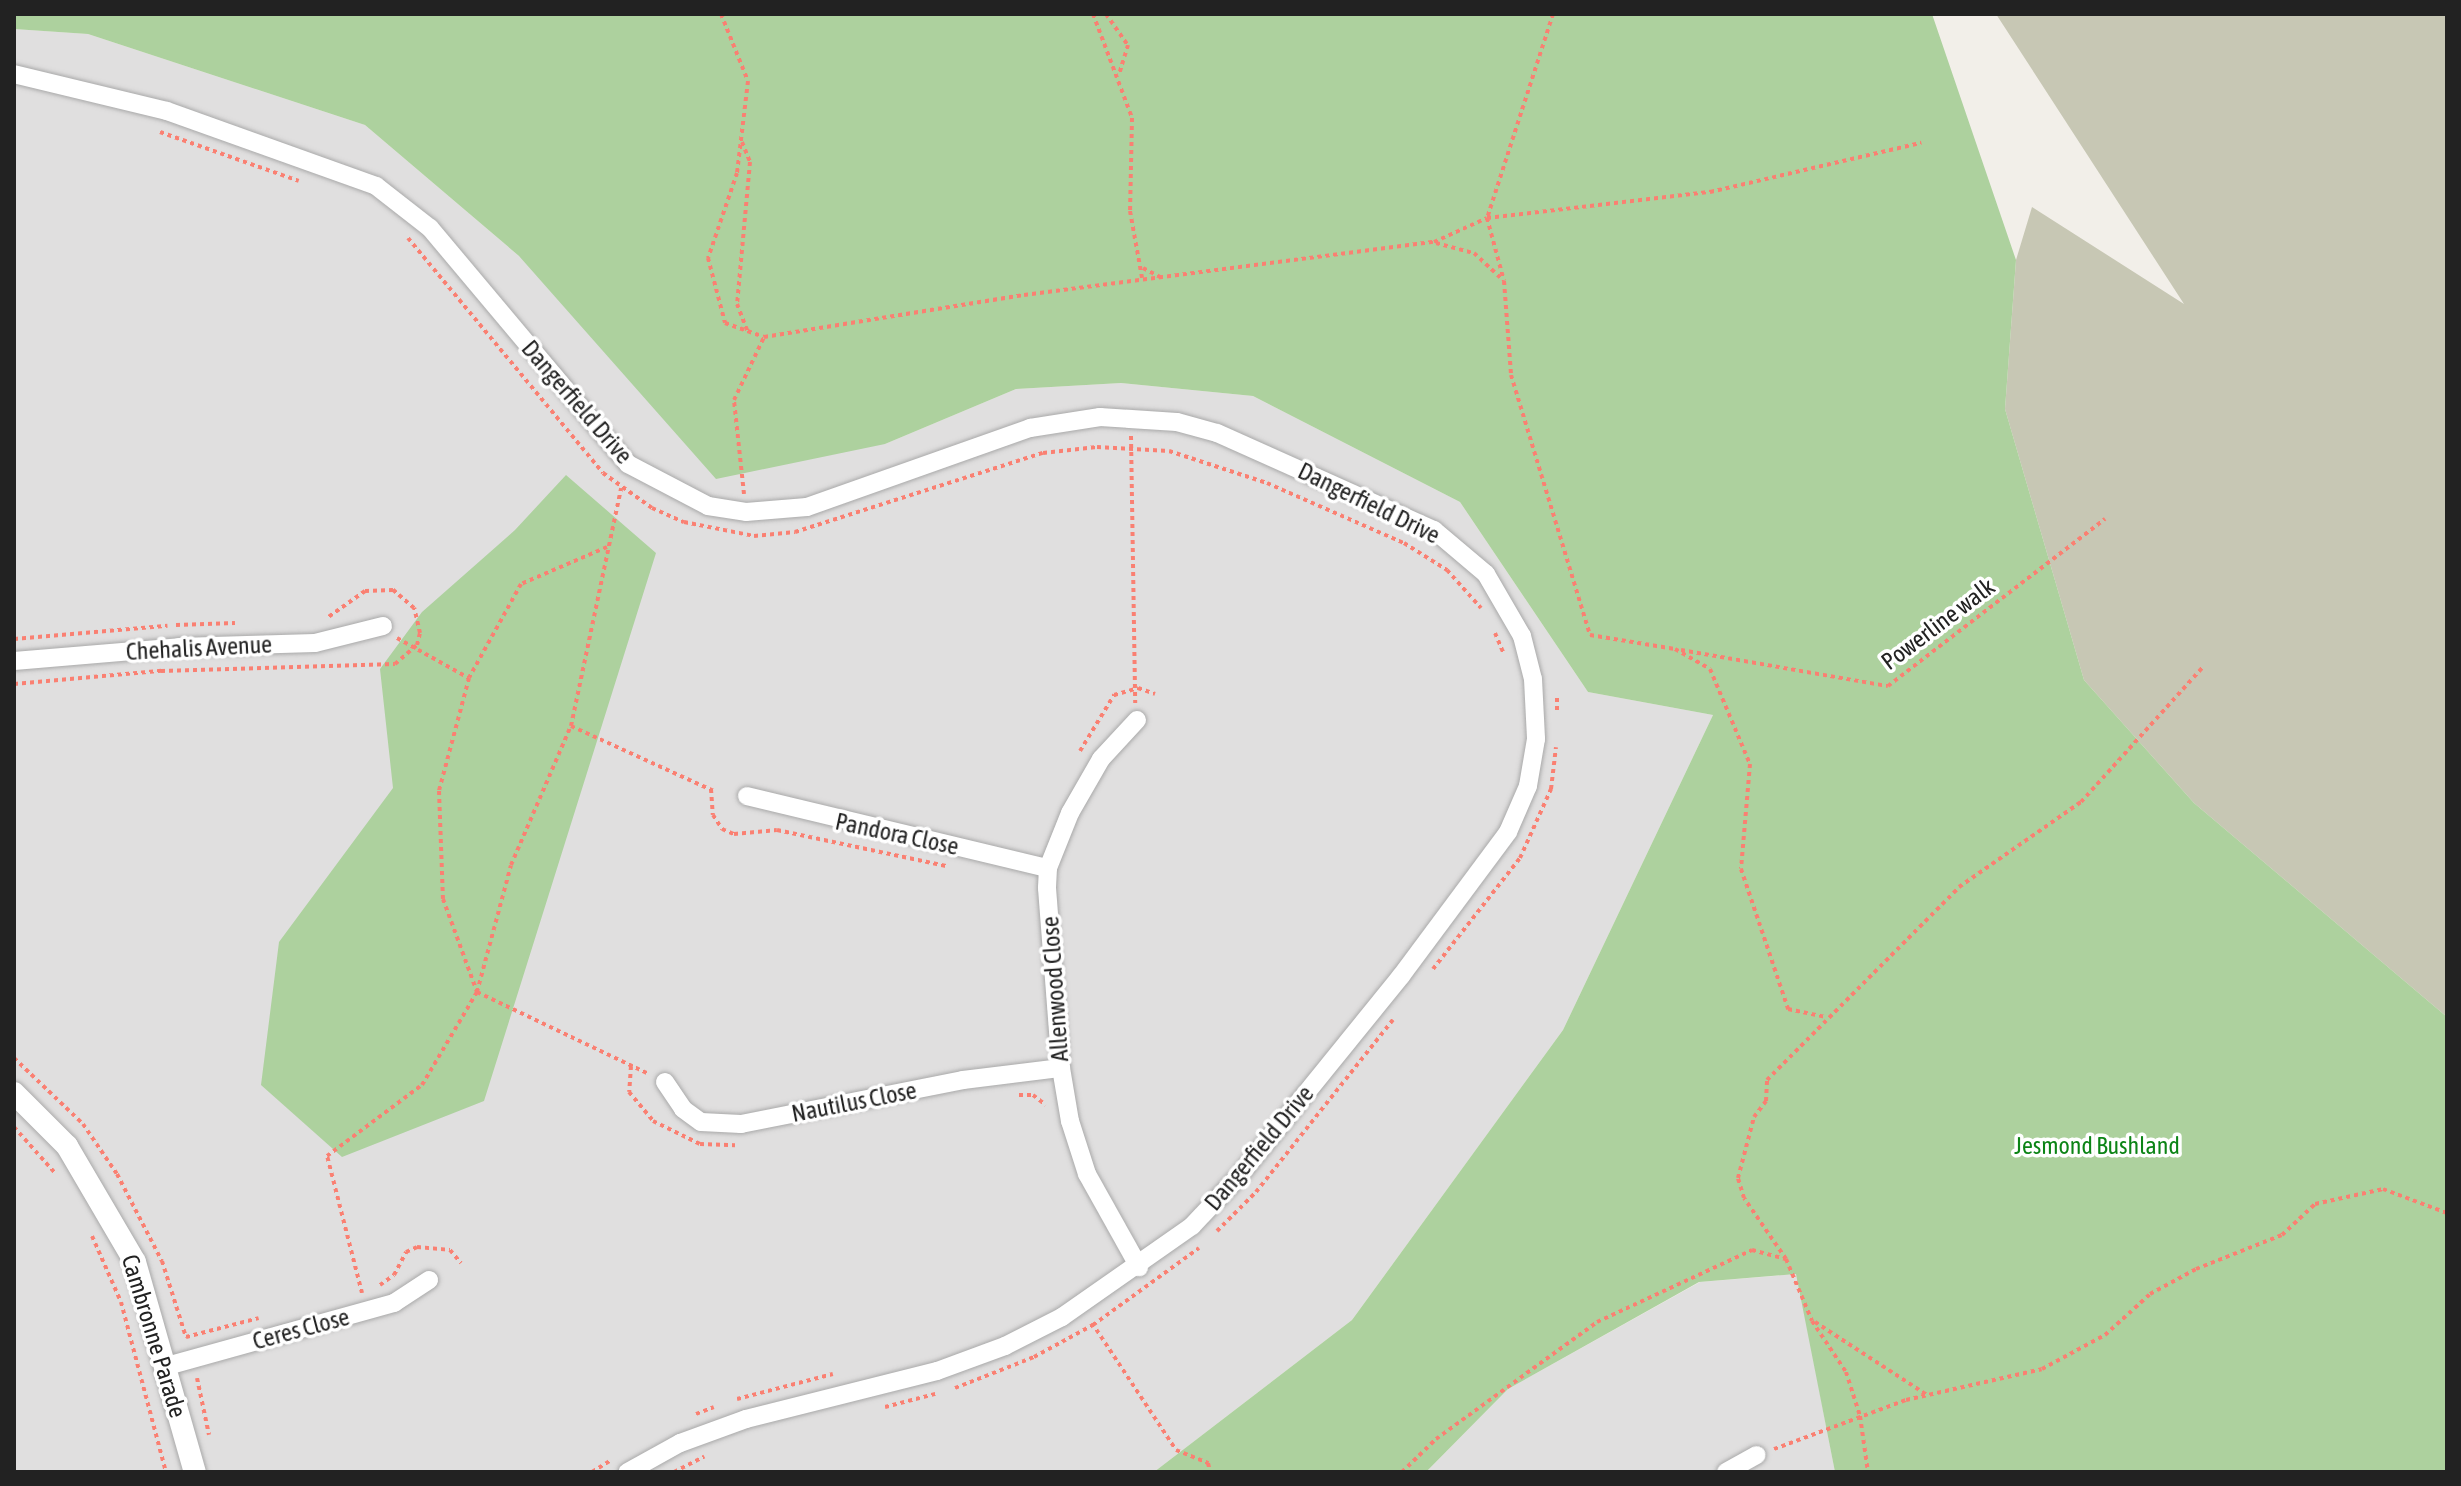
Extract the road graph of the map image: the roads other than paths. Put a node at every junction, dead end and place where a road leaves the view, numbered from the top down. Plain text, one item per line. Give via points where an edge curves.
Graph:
1 (14, 74) edge
2 (383, 626) road end
3 (14, 661) edge
4 (1137, 720) dead end
5 (747, 796) dead end
6 (1048, 868) junction
7 (1061, 1068) junction
8 (665, 1082) road end
9 (14, 1093) edge
10 (1139, 1267) junction
11 (429, 1280) dead end
12 (167, 1366) junction
13 (1757, 1455) road end
14 (623, 1464) edge
15 (195, 1472) edge
16 (1726, 1472) edge

1 - 10 street, Dangerfield Drive via 167,111 347,173 402,203 445,244 628,464 678,495 746,512 835,499 1030,428 1134,418 1217,433 1434,530 1486,574 1508,608 1528,656 1536,711 1528,786 1492,856 1240,1175 1192,1226
2 - 3 street, Chehalis Avenue via 315,643 179,647
4 - 6 street, Allenwood Close via 1101,759 1070,813
5 - 6 street, Pandora Close
6 - 7 street, Allenwood Close
7 - 8 street, Nautilus Close via 963,1080 741,1124 701,1122 683,1109
7 - 10 street, Allenwood Close via 1087,1174
9 - 12 street, Cambronne Parade via 67,1146 99,1191 135,1262
10 - 14 street, Dangerfield Drive via 1005,1346 937,1371 746,1419
11 - 12 street, Ceres Close via 394,1303
12 - 15 street, Cambronne Parade
13 - 16 street

